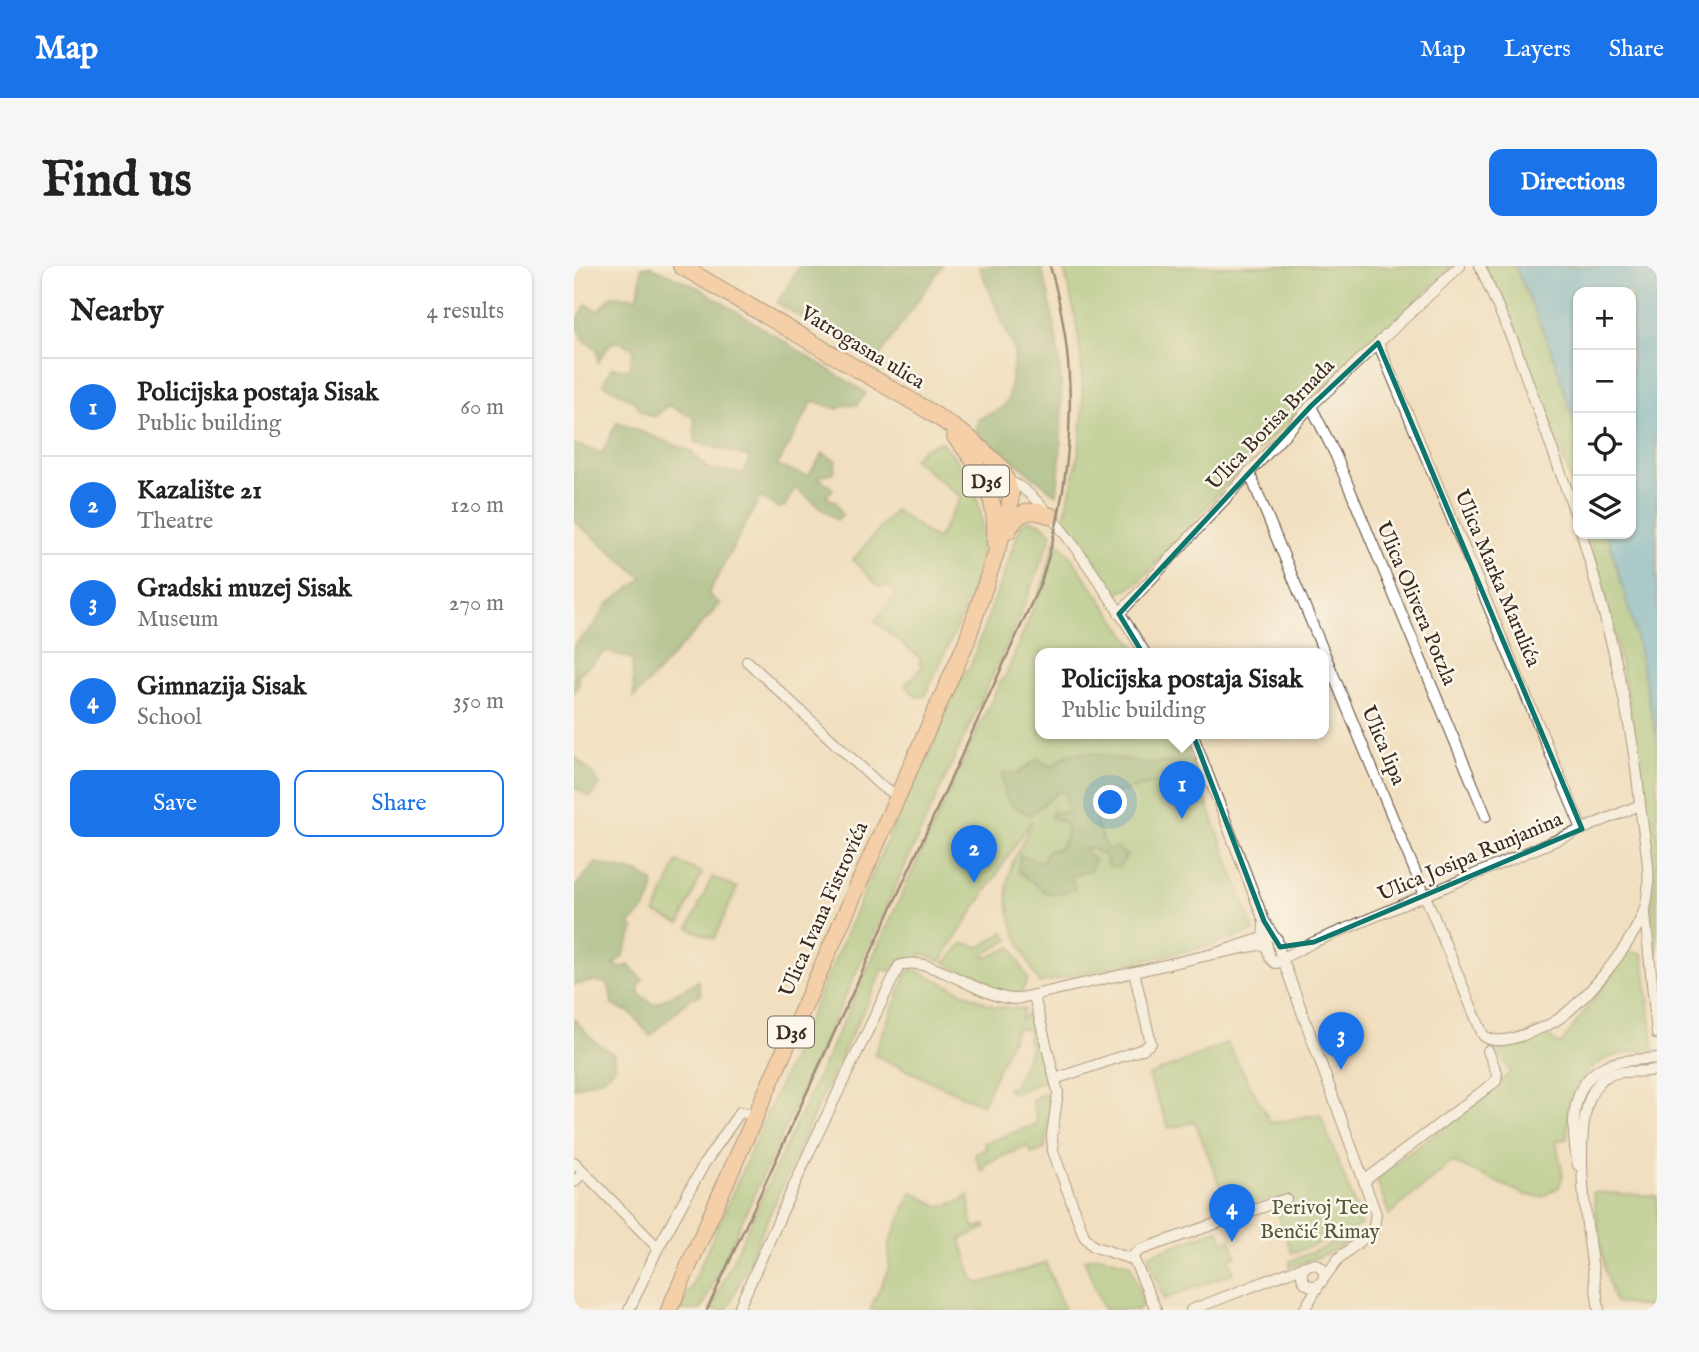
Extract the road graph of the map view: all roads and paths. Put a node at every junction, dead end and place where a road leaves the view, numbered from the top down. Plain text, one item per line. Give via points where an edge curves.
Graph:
1 (681, 266) edge
2 (698, 266) edge
3 (1460, 266) edge
4 (1480, 266) edge
5 (1451, 271) edge
6 (716, 285) junction
7 (1378, 343) junction
8 (1311, 406) junction
9 (929, 411) junction
10 (1249, 471) junction
11 (1008, 482) junction
12 (1573, 507) edge
13 (1051, 516) junction
14 (1583, 539) edge
15 (1001, 542) junction
16 (992, 571) junction
17 (1119, 614) junction
18 (1142, 648) edge
19 (1323, 648) edge
20 (747, 661) dead end
21 (1329, 663) edge
22 (1194, 739) edge
23 (897, 795) junction
24 (1640, 806) junction
25 (1486, 816) dead end
26 (1582, 829) junction
27 (1426, 896) junction
28 (1645, 908) junction
29 (1268, 940) junction
30 (1314, 942) junction
31 (1280, 947) junction
32 (1624, 947) junction
33 (1647, 953) junction
34 (1280, 960) junction
35 (1134, 972) junction
36 (1034, 996) junction
37 (1657, 1034) edge
38 (1488, 1051) dead end
39 (1657, 1058) edge
40 (1656, 1070) edge
41 (1055, 1079) junction
42 (748, 1113) junction
43 (574, 1162) edge
44 (584, 1172) junction
45 (1581, 1178) junction
46 (1364, 1181) junction
47 (574, 1182) edge
48 (1286, 1199) dead end
49 (658, 1248) junction
50 (1129, 1258) junction
51 (1339, 1258) junction
52 (1317, 1264) junction
53 (1305, 1266) junction
54 (1286, 1275) junction
55 (1322, 1281) junction
56 (1304, 1282) junction
57 (1309, 1297) junction
58 (629, 1310) edge
59 (669, 1310) edge
60 (738, 1310) edge
61 (1156, 1310) edge
62 (1191, 1310) edge
63 (1304, 1310) edge
64 (1599, 1310) edge

1 - 6 main road, Vatrogasna ulica / D36
2 - 6 main road
3 - 5 street, Ulica Borisa Brnada
4 - 12 street via 1515,346
5 - 7 street, Ulica Borisa Brnada
6 - 9 main road, Vatrogasna ulica / D36
7 - 8 street, Ulica Borisa Brnada
7 - 26 street, Ulica Marka Marulića
8 - 10 street, Ulica Borisa Brnada
8 - 25 street, Ulica Olivera Potzla
9 - 11 main road, Vatrogasna ulica / D36 via 992,458
9 - 16 main road, D36 via 971,456 986,481 995,522
10 - 17 street, Ulica Borisa Brnada
10 - 19 street, Ulica lipa
11 - 13 street via 1024,487
11 - 15 main road, D36 via 1010,507
13 - 15 main road via 1034,511 1019,514
13 - 17 street
14 - 24 street via 1624,702
15 - 16 main road, D36
16 - 23 main road, Ulica Ivana Fistrovića / D36 via 966,643
17 - 18 street
20 - 23 street via 880,785
21 - 27 street, Ulica lipa
22 - 29 street
23 - 42 main road, Ulica Ivana Fistrovića / D36
24 - 26 street, Ulica Josipa Runjanina
24 - 28 street via 1647,871
26 - 27 street, Ulica Josipa Runjanina
27 - 30 street, Ulica Josipa Runjanina
27 - 32 street, Ulica lipa via 1483,1035 1492,1040 1560,1020 1573,1003 1588,994
28 - 32 street
28 - 33 street
29 - 31 street
29 - 34 street
29 - 35 street
30 - 31 street, Ulica Josipa Runjanina
30 - 34 street, Ulica Josipa Runjanina
31 - 34 street
32 - 33 street
33 - 37 street
34 - 46 street
35 - 36 street
35 - 41 street via 1150,1044
36 - 41 street
36 - 60 street via 998,998 922,964 899,966
38 - 46 street via 1496,1081
39 - 45 street via 1610,1064 1588,1079 1576,1102 1574,1138
40 - 45 street via 1612,1074 1592,1092
41 - 50 street via 1053,1151 1084,1236 1093,1246
42 - 49 street, Ulica Ivana Fistrovića via 713,1149
42 - 59 main road, Ulica Ivana Fistrovića / D36
43 - 44 street
44 - 47 street
44 - 49 street
45 - 64 street
46 - 51 street via 1376,1214 1375,1228
48 - 50 street via 1140,1250
49 - 58 street, Ulica Ivana Fistrovića
50 - 61 street via 1140,1268
51 - 52 street
51 - 55 street
52 - 53 street
52 - 55 street via 1324,1271
53 - 54 street
53 - 56 street via 1301,1273
54 - 56 street
54 - 62 street
55 - 56 street
55 - 57 street
56 - 57 street
57 - 63 street

